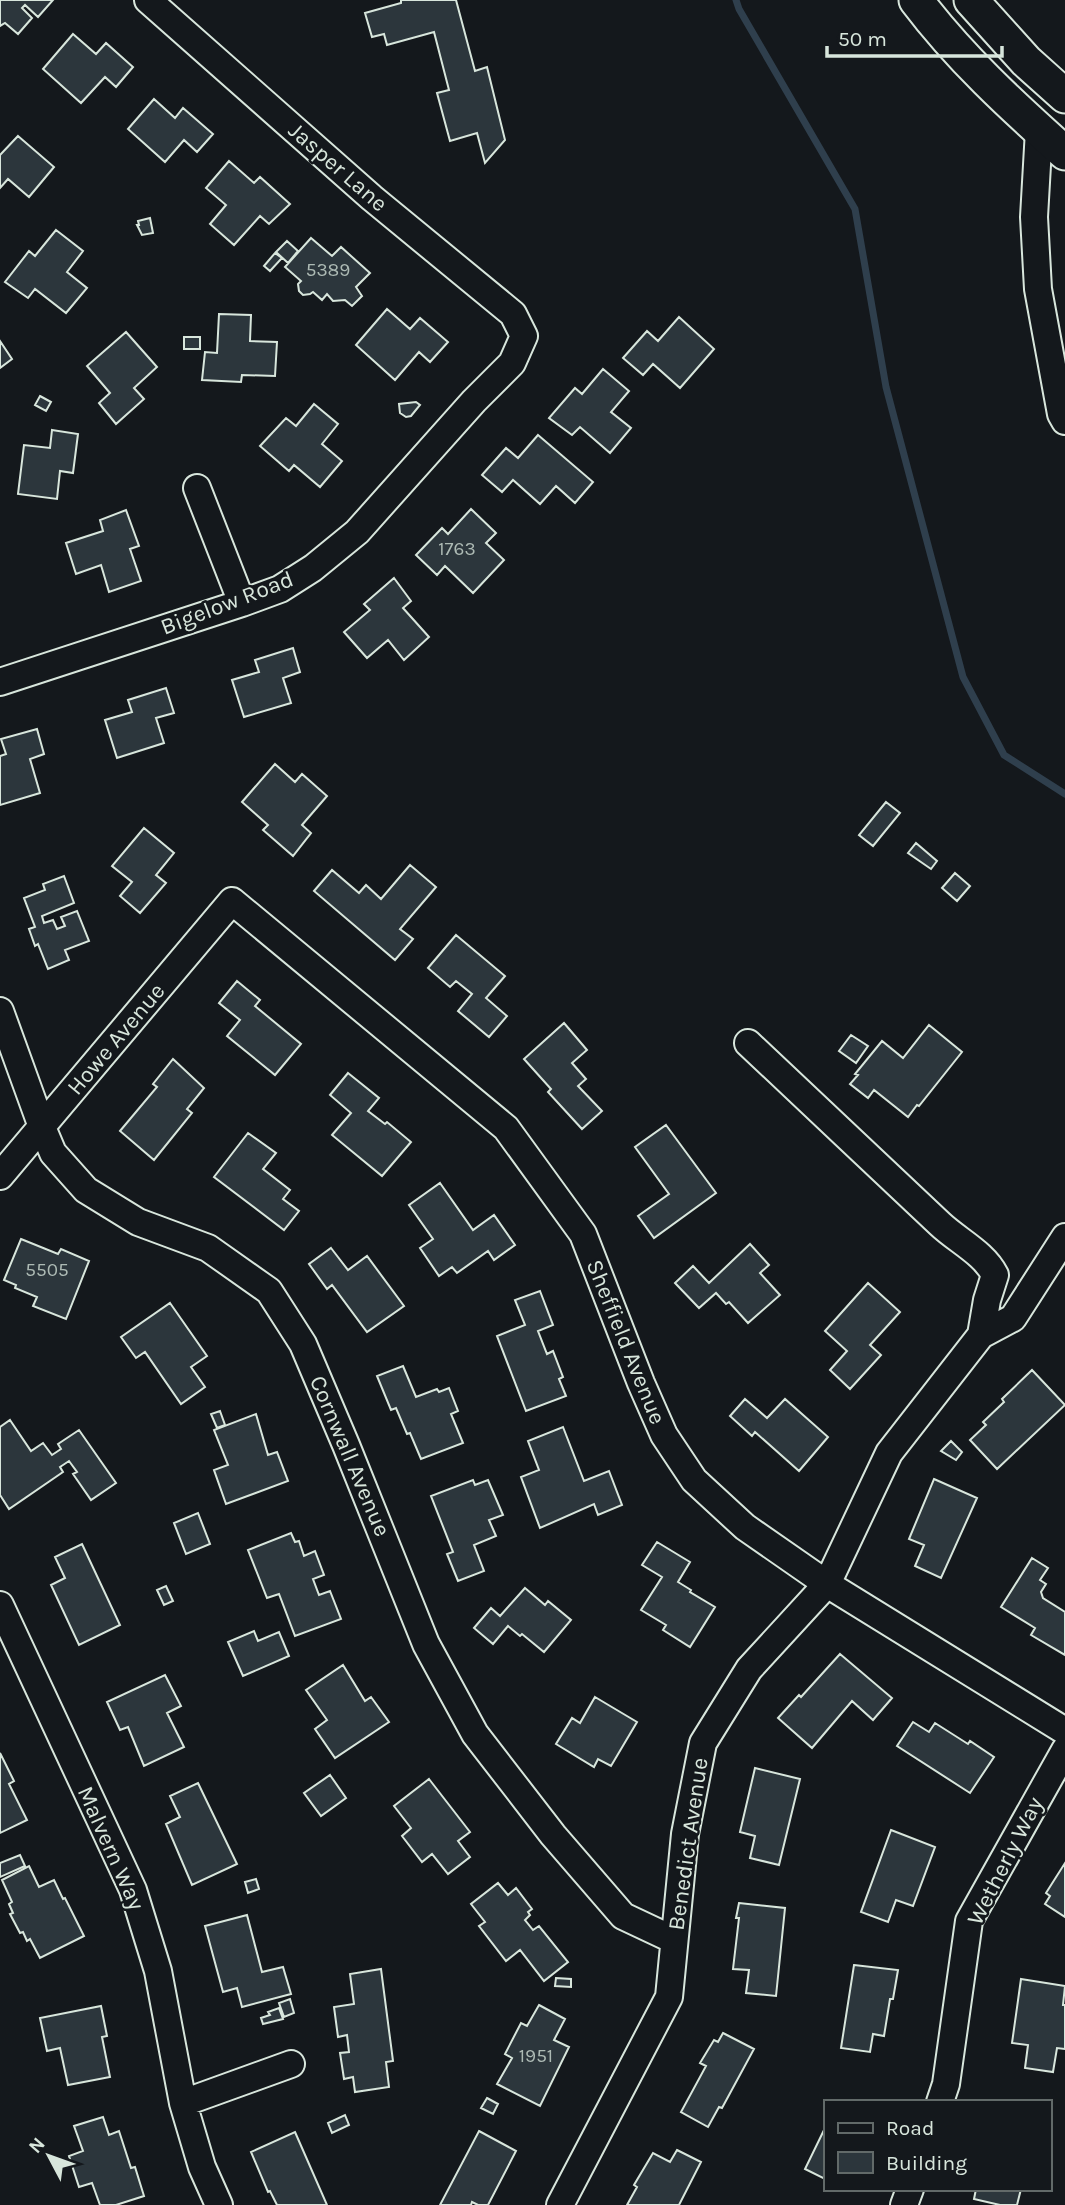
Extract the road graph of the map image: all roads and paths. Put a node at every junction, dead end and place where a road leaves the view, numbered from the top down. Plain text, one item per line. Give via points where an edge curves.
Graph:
1 (148, 0) edge
2 (916, 0) edge
3 (971, 0) edge
4 (1065, 96) edge
5 (1039, 130) junction
6 (1065, 153) edge
7 (524, 337) joint
8 (1065, 421) edge
9 (197, 488) dead end
10 (242, 603) junction
11 (0, 682) edge
12 (232, 901) joint
13 (0, 1011) edge
14 (748, 1043) dead end
15 (41, 1127) junction
16 (0, 1176) edge
17 (1065, 1237) edge
18 (981, 1335) junction
19 (827, 1584) junction
20 (0, 1605) edge
21 (1065, 1731) edge
22 (1065, 1750) edge
23 (674, 1940) junction
24 (292, 2064) dead end
25 (941, 2100) edge
26 (183, 2103) junction
27 (219, 2205) edge
28 (560, 2205) edge

1 - 7 street, Jasper Lane via 372,198 513,314
2 - 5 main road via 992,87
3 - 4 main road
5 - 6 main road
5 - 8 street via 1034,217 1038,289
7 - 10 street, Bigelow Road via 513,363 356,532 280,589
9 - 10 street
10 - 11 street, Bigelow Road
12 - 15 street, Howe Avenue
12 - 19 street, Sheffield Avenue via 506,1128 583,1234 664,1435 694,1480 745,1527
13 - 15 street, Cornwall Avenue
14 - 18 street via 993,1270
15 - 16 street, Howe Avenue
15 - 23 street, Cornwall Avenue via 53,1153 86,1190 138,1222 208,1248 269,1291 303,1344 426,1644 475,1734 623,1916
17 - 18 street via 1013,1318
18 - 19 street, Benedict Avenue via 889,1453
19 - 21 street, Sheffield Avenue
19 - 23 street, Benedict Avenue via 749,1669 703,1743 685,1834
20 - 26 street, Malvern Way via 133,1890 158,1970
22 - 25 street, Wetherly Way via 969,1921
23 - 28 street, Benedict Avenue via 669,1997
24 - 26 street
26 - 27 street, Malvern Way

